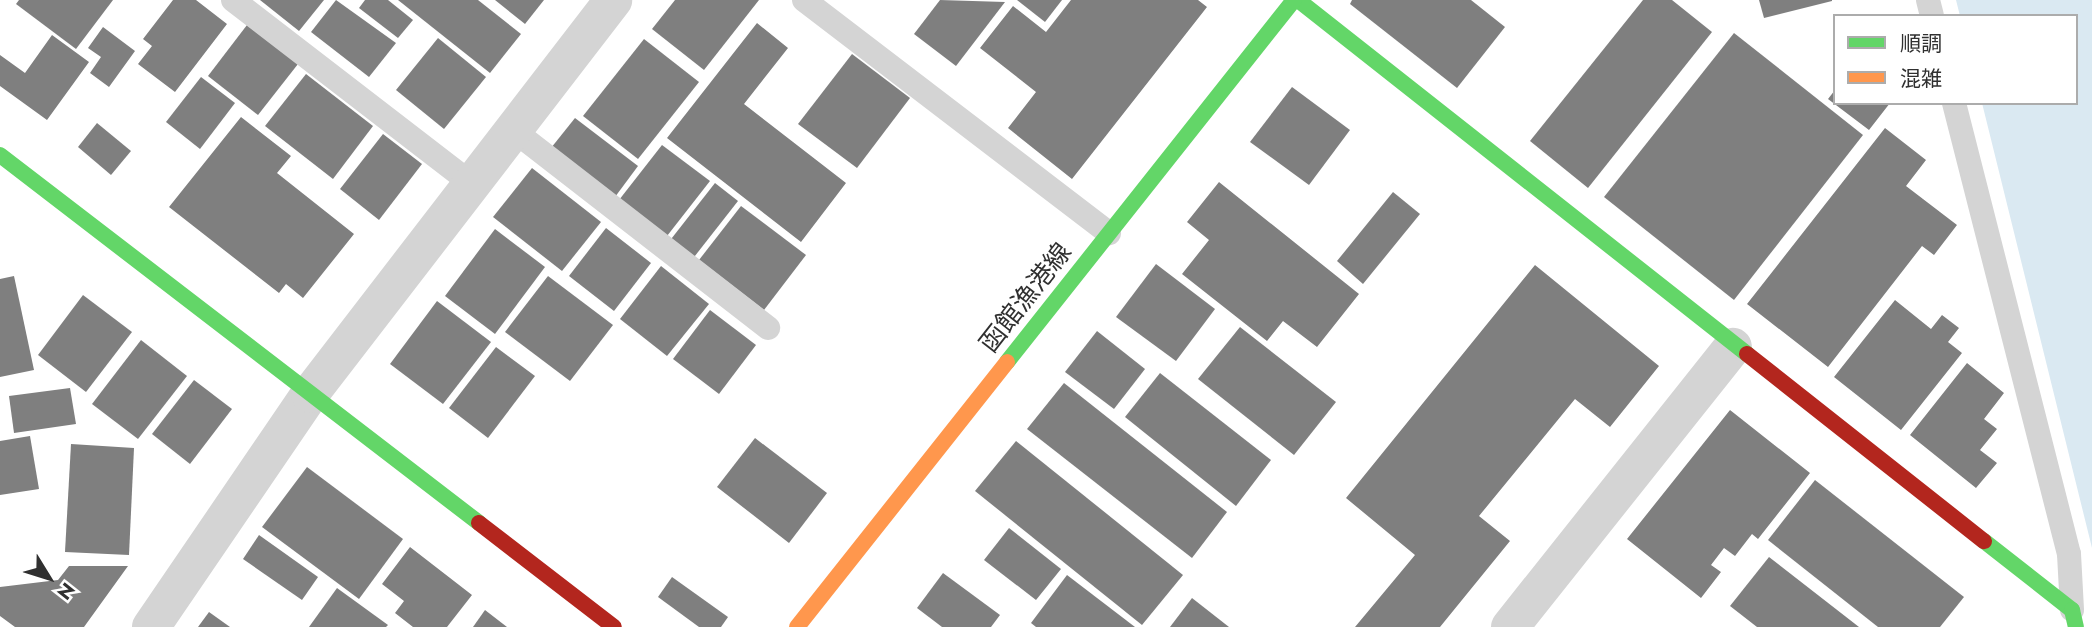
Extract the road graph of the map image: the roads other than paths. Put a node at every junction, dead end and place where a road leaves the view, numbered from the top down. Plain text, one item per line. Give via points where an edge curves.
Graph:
1 (233, 0) edge
2 (613, 0) edge
3 (804, 0) edge
4 (1296, 0) edge
5 (1955, 105) edge
6 (513, 130) junction
7 (0, 155) edge
8 (472, 184) junction
9 (1109, 233) junction
10 (768, 328) dead end
11 (1733, 347) junction
12 (310, 394) junction
13 (2074, 618) edge
14 (151, 627) edge
15 (614, 627) edge
16 (797, 627) edge
17 (1510, 627) edge

1 - 8 lane
2 - 6 street
3 - 9 lane
4 - 9 street, 函館漁港線
4 - 11 street
5 - 13 lane via 2069,555
6 - 8 street
6 - 10 lane
7 - 12 street
8 - 12 street
9 - 16 street, 函館漁港線
11 - 13 street
11 - 17 street
12 - 14 street
12 - 15 street

